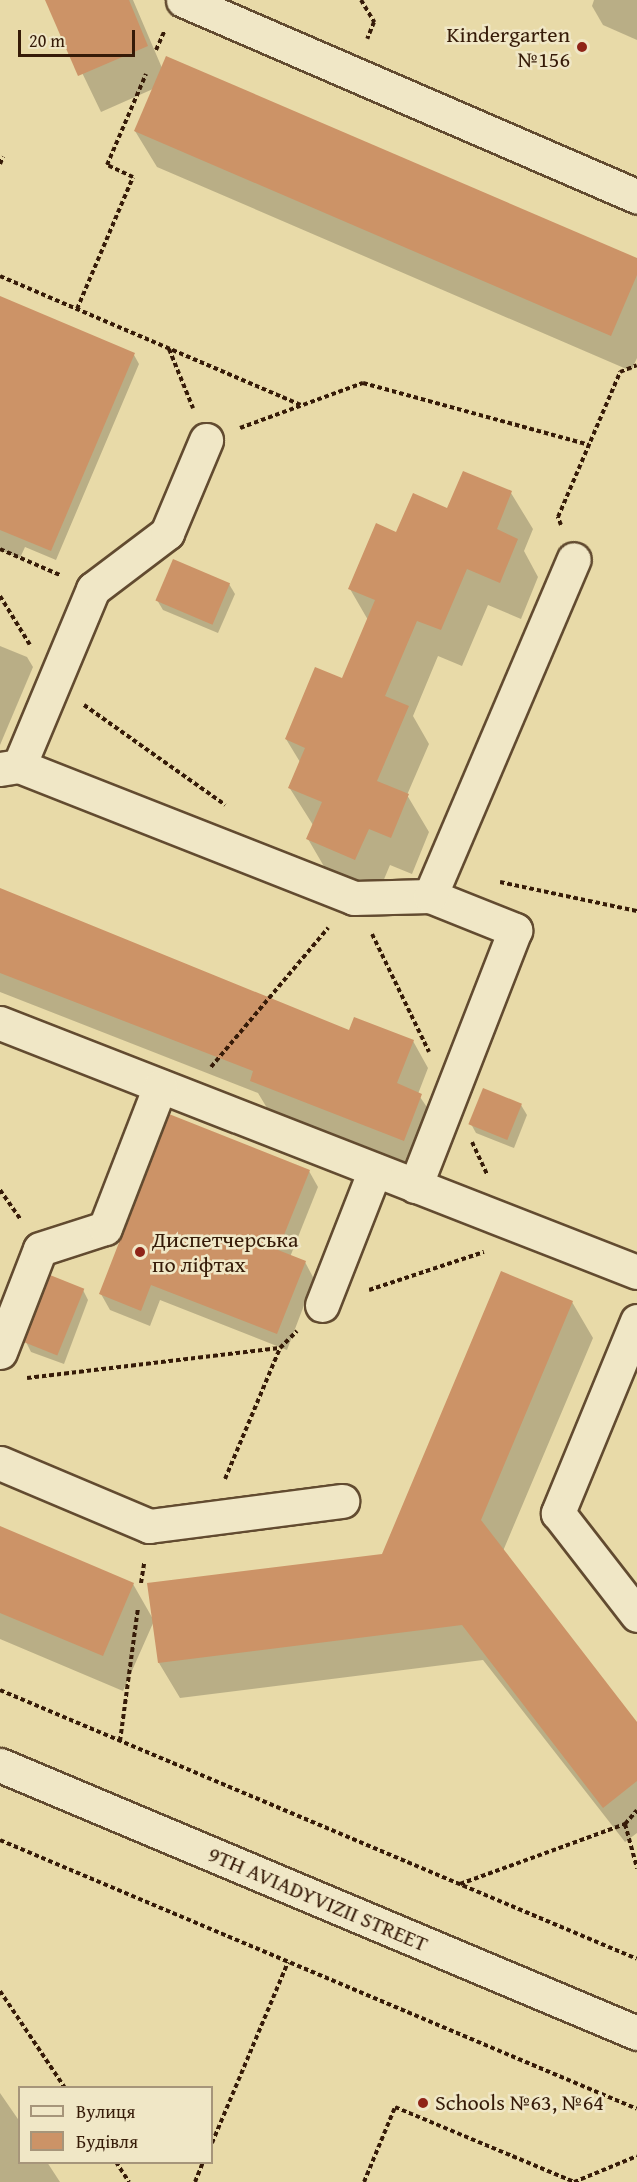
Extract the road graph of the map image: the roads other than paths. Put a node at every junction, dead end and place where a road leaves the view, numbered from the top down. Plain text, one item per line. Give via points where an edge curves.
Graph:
1 (183, 0) edge
2 (637, 196) edge
3 (206, 440) road end
4 (573, 559) dead end
5 (9, 767) edge
6 (436, 883) junction
7 (0, 1023) edge
8 (173, 1091) junction
9 (375, 1170) junction
10 (416, 1185) junction
11 (637, 1272) edge
12 (322, 1305) road end
13 (637, 1321) edge
14 (0, 1352) edge
15 (0, 1463) edge
16 (342, 1502) dead end
17 (637, 1616) edge
18 (0, 1765) edge
19 (637, 2034) edge

1 - 2 street
3 - 5 street via 167,533 93,589 54,683
4 - 6 street
5 - 6 street via 354,898
6 - 10 street via 516,930
7 - 8 street
8 - 9 street
8 - 14 street via 105,1228 40,1249
9 - 10 street
9 - 12 street
10 - 11 street
13 - 17 street via 558,1513
15 - 16 street via 149,1526
18 - 19 street, 9TH AVIADYVIZII STREET

